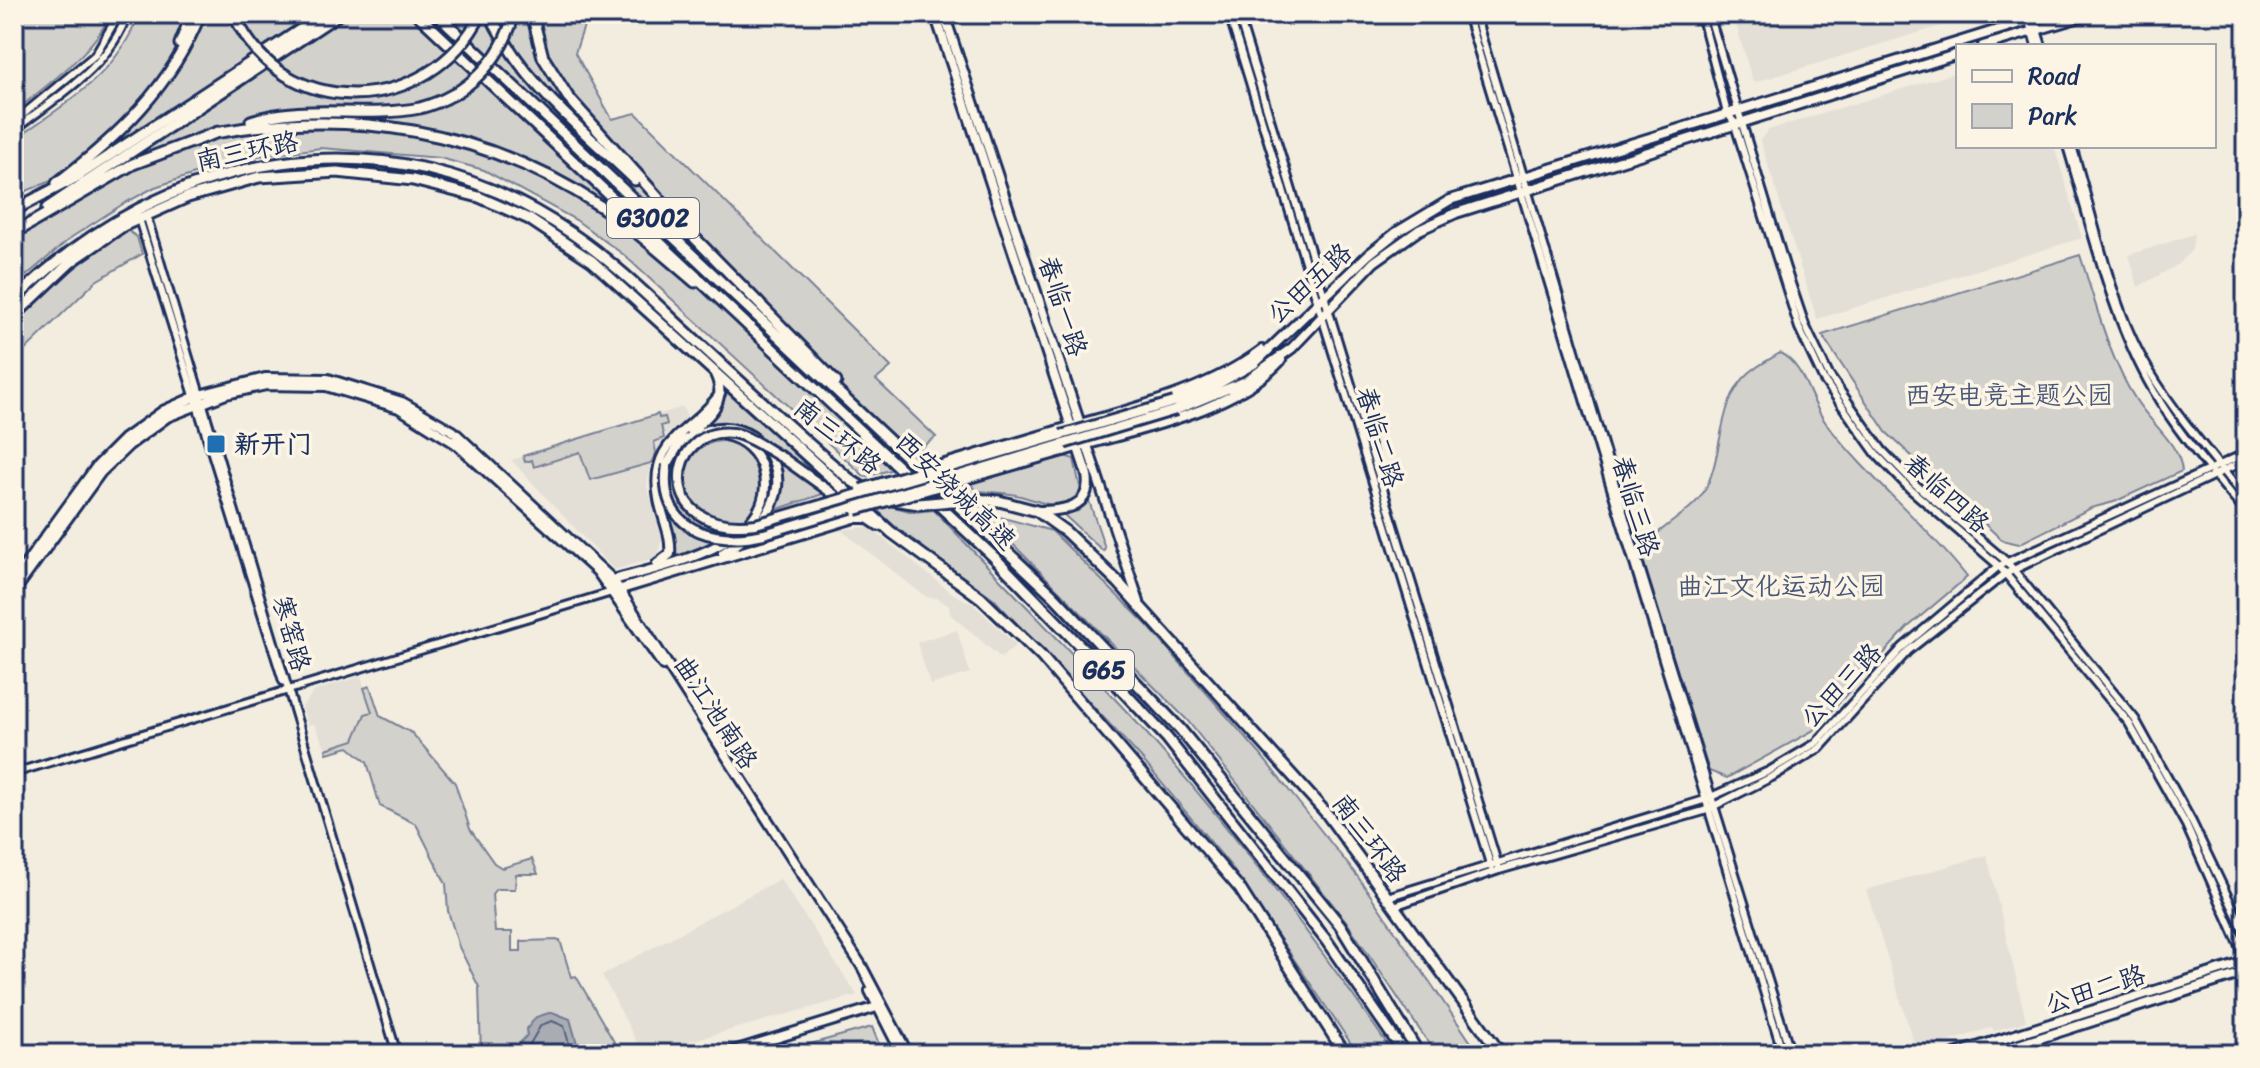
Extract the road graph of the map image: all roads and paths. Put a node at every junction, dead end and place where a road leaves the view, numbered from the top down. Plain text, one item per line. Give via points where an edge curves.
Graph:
1 (119, 14) edge
2 (127, 14) edge
3 (192, 14) edge
4 (200, 14) edge
5 (234, 14) edge
6 (324, 14) edge
7 (339, 14) edge
8 (417, 14) edge
9 (437, 14) edge
10 (481, 14) edge
11 (490, 14) edge
12 (514, 14) edge
13 (532, 14) edge
14 (935, 14) edge
15 (944, 14) edge
16 (1229, 14) edge
17 (1238, 14) edge
18 (1467, 14) edge
19 (1475, 14) edge
20 (1698, 14) edge
21 (1711, 14) edge
22 (2049, 14) edge
23 (2090, 14) edge
24 (2030, 17) edge
25 (2034, 30) junction
26 (1989, 44) edge
27 (2038, 44) edge
28 (1956, 55) edge
29 (247, 67) junction
30 (1739, 109) junction
31 (139, 111) junction
32 (1727, 113) junction
33 (1737, 121) junction
34 (14, 122) edge
35 (14, 130) edge
36 (215, 133) junction
37 (2070, 148) edge
38 (2070, 148) edge
39 (1522, 179) junction
40 (1525, 189) junction
41 (26, 205) junction
42 (14, 210) edge
43 (142, 216) junction
44 (686, 229) junction
45 (15, 233) edge
46 (14, 300) edge
47 (1320, 300) junction
48 (1324, 312) junction
49 (15, 315) edge
50 (753, 330) junction
51 (1282, 335) junction
52 (1292, 348) junction
53 (713, 370) junction
54 (720, 394) junction
55 (198, 400) junction
56 (1175, 406) junction
57 (871, 420) junction
58 (1076, 425) junction
59 (448, 433) junction
60 (720, 435) junction
61 (679, 443) junction
62 (1082, 445) junction
63 (2246, 453) edge
64 (2246, 460) edge
65 (2222, 469) junction
66 (2214, 473) junction
67 (2246, 499) edge
68 (832, 502) junction
69 (1037, 511) junction
70 (2246, 513) edge
71 (820, 518) junction
72 (867, 518) junction
73 (891, 532) junction
74 (2007, 562) junction
75 (700, 564) junction
76 (1999, 566) junction
77 (2013, 570) junction
78 (645, 571) junction
79 (2005, 574) junction
80 (14, 580) edge
81 (613, 580) junction
82 (616, 591) junction
83 (14, 592) edge
84 (1143, 610) junction
85 (287, 688) junction
86 (14, 773) edge
87 (1707, 798) junction
88 (1710, 808) junction
89 (1494, 868) junction
90 (1387, 897) junction
91 (1394, 906) junction
92 (2246, 935) edge
93 (2246, 961) edge
94 (2246, 972) edge
95 (881, 1006) junction
96 (397, 1054) edge
97 (724, 1054) edge
98 (905, 1054) edge
99 (1345, 1054) edge
100 (1405, 1054) edge
101 (1419, 1054) edge
102 (1501, 1054) edge
103 (1783, 1054) edge
104 (1791, 1054) edge
105 (1955, 1054) edge
106 (1990, 1054) edge

1 - 34 street via 95,55
2 - 35 street via 116,40 94,66
3 - 31 highway via 175,55
4 - 31 highway via 183,51
5 - 10 highway, bridge via 250,42 283,73 314,88 360,94 401,87 437,68 461,46
6 - 29 highway
7 - 29 highway
8 - 50 highway, 西安绕城高速 / G65
9 - 57 highway, 西安绕城高速 / G3002
11 - 44 highway via 510,51 539,87
12 - 36 highway, bridge via 501,48 481,74 451,96 420,108 285,114
13 - 44 highway, G65 via 543,57 560,87
14 - 58 main road, 春临一路
15 - 58 main road, 春临一路
16 - 47 street, 春临二路
17 - 47 street, 春临二路
18 - 39 street, 春临三路
19 - 39 street, 春临三路
20 - 32 street, 春临四路
21 - 30 street, 春临四路
22 - 24 main road, 公田五路
23 - 25 main road
24 - 25 street
24 - 30 main road, 公田五路
25 - 26 main road
25 - 27 street
28 - 33 main road, 公田五路
29 - 41 highway
29 - 45 highway
30 - 32 main road, 公田五路
30 - 33 street, 春临四路
31 - 41 highway via 92,156
32 - 33 street, 春临四路
32 - 39 main road, 公田五路
33 - 40 main road, 公田五路
33 - 74 street, 春临四路 via 1805,325 1829,375 1882,450
33 - 76 street, 春临四路 via 1799,328 1823,379 1877,455
36 - 45 highway via 133,164
36 - 50 highway via 285,122 351,121 443,137 502,156 606,210
37 - 65 street via 2140,354 2177,413
38 - 66 street via 2131,346 2163,406
39 - 40 street, 春临三路
39 - 47 main road, 公田五路 via 1450,200 1397,232
40 - 48 main road, 公田五路 via 1419,230 1374,262
40 - 87 street, 春临三路
41 - 42 highway
43 - 49 highway, 南三环路 via 72,261
43 - 53 highway, 南三环路 via 214,188 283,173 376,175 464,192 529,219 579,251
43 - 55 street, 寒窑路
44 - 57 highway, G65
46 - 69 highway, 南三环路, bridge via 96,231 200,181 254,166 318,159 420,170 504,196 571,233 852,481 880,498 919,504 999,501
47 - 48 street, 春临二路
47 - 51 main road, 公田五路
48 - 52 main road, 公田五路
48 - 89 street, 春临二路
50 - 100 highway, 西安绕城高速 / G65 via 994,557 1167,738 1326,940
51 - 56 main road, 公田五路 via 1237,376
51 - 58 main road via 1215,379
52 - 56 main road, 公田五路 via 1233,389
52 - 62 main road via 1272,370 1234,394
53 - 54 main road
53 - 73 highway, 南三环路
54 - 61 main road, 公田五路 via 715,411
54 - 78 main road via 661,456 659,500 670,554
55 - 59 main road via 265,378 328,379 402,402
55 - 80 main road via 149,421 96,467
55 - 83 main road via 146,432 101,472
55 - 85 street, 寒窑路
56 - 68 main road, 公田五路, bridge
56 - 71 main road, 公田五路, bridge
57 - 101 highway, 西安绕城高速 / G65 via 1054,596 1180,729 1340,925
58 - 62 main road, 春临一路
58 - 68 main road, bridge via 886,480
59 - 81 main road, 曲江池南路
59 - 82 main road, 曲江池南路
60 - 68 main road, 公田五路, bridge via 693,446 681,466 681,492 703,518 742,526
60 - 72 main road, bridge via 736,434 783,458
60 - 78 main road, bridge via 738,439 762,467 765,486 756,512 745,528 702,554
61 - 71 main road, 公田五路, bridge via 665,479 672,508 697,532 749,537
61 - 75 main road via 707,429 739,429 765,448 776,471 774,503 761,524 738,544
62 - 69 main road, 春临一路 via 1088,481 1083,500 1071,508
62 - 71 main road, bridge
62 - 84 main road, 春临一路
63 - 65 street, 公田三路
64 - 65 street, 公田三路
65 - 66 street, 公田三路
65 - 67 street
66 - 70 street
66 - 74 street, 公田三路
66 - 77 street, 公田三路
69 - 84 highway, 南三环路 via 1066,532
72 - 73 main road
72 - 75 main road
73 - 99 highway, 南三环路 via 981,598 1067,683 1240,889
74 - 76 street, 公田三路
74 - 77 street, 春临四路
75 - 82 main road
76 - 79 street, 春临四路
76 - 87 street, 公田三路 via 1903,647 1816,743
77 - 79 street, 公田三路
77 - 92 street, 春临四路 via 2135,719
78 - 81 main road
79 - 88 street, 公田三路 via 1908,651 1820,748
79 - 93 street, 春临四路 via 2129,723 2186,825
81 - 82 main road, 曲江池南路
82 - 85 street
82 - 95 main road, 曲江池南路
84 - 90 highway, 南三环路 via 1327,814
85 - 86 street
85 - 96 street, 寒窑路
87 - 88 street, 春临三路
87 - 89 street, 公田三路
88 - 89 street, 公田三路
88 - 103 street, 春临三路
88 - 104 street, 春临三路
89 - 90 street, 公田三路
89 - 91 street, 公田三路
90 - 91 highway, 南三环路
91 - 102 highway, 南三环路
93 - 105 main road, 公田二路
94 - 106 main road, 公田二路
95 - 97 main road
95 - 98 main road, 曲江池南路

